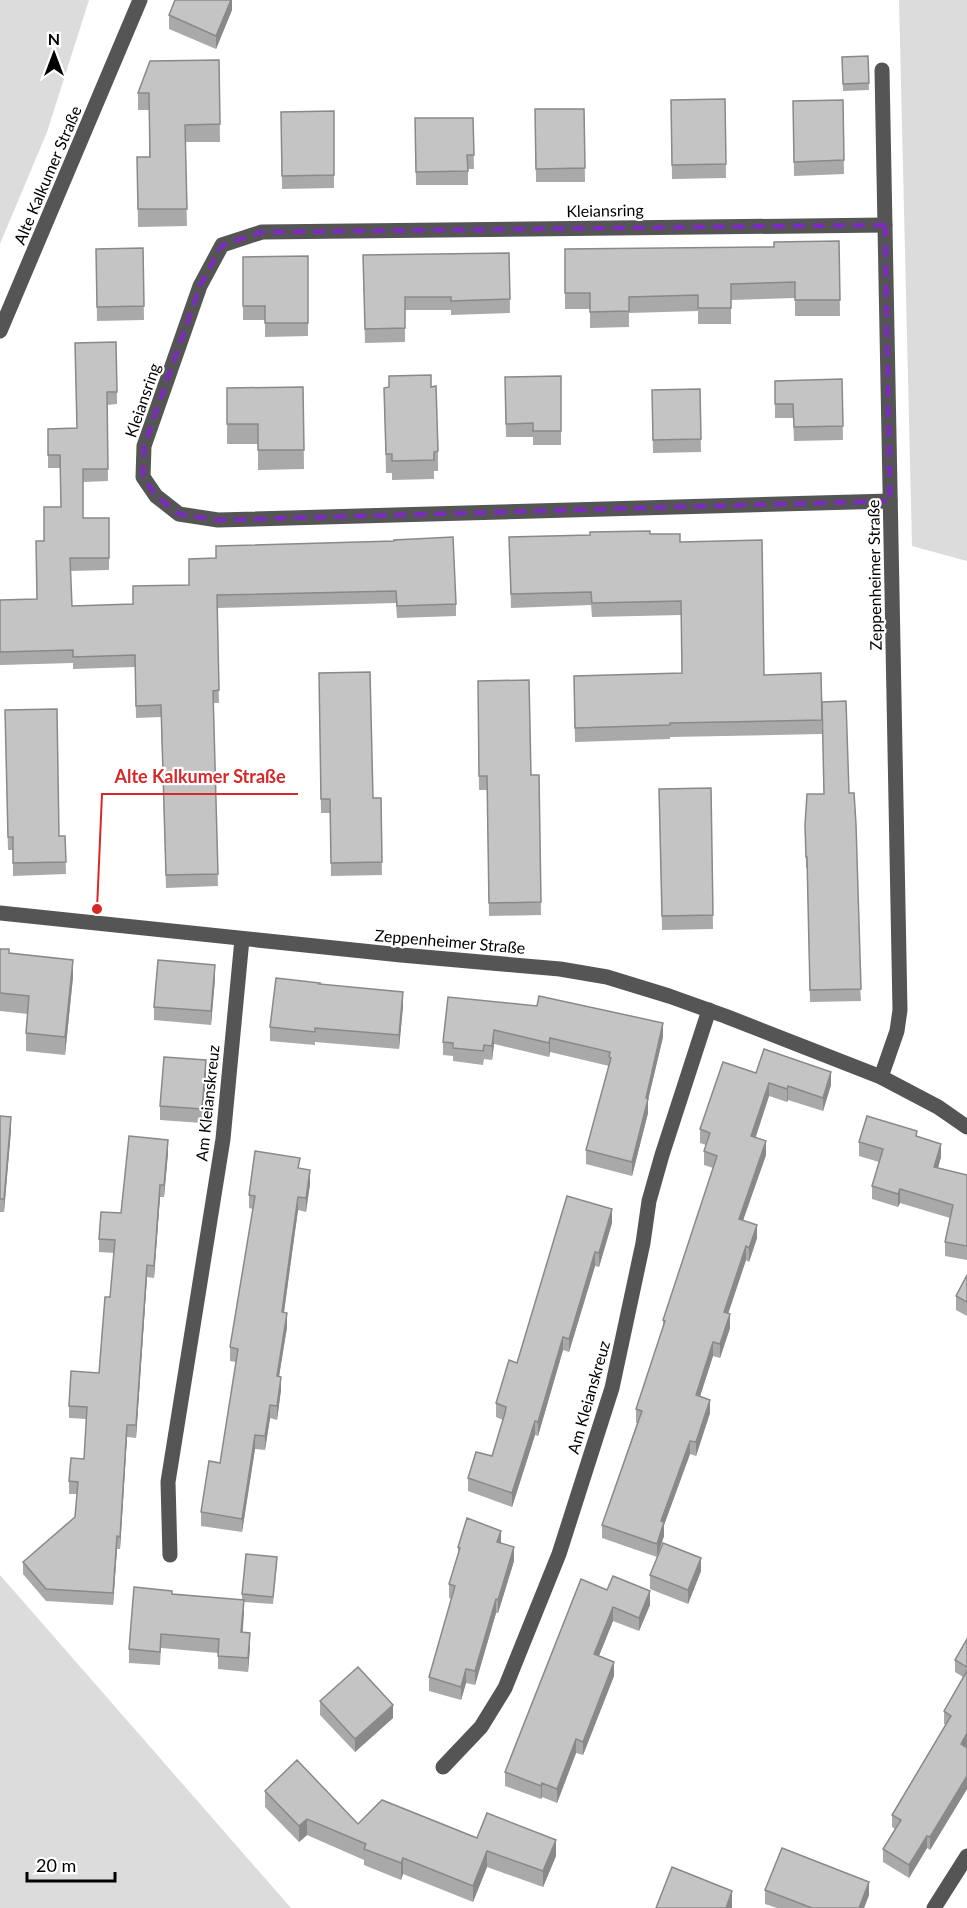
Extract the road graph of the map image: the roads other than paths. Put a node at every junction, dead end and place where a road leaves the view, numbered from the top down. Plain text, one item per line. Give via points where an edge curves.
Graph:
1 (140, 0) edge
2 (882, 70) dead end
3 (885, 225) junction
4 (0, 331) edge
5 (890, 501) junction
6 (0, 913) edge
7 (242, 939) junction
8 (709, 1010) junction
9 (881, 1077) junction
10 (967, 1127) edge
11 (170, 1555) dead end
12 (443, 1767) dead end
13 (967, 1856) edge
14 (934, 1908) edge

1 - 4 street, Alte Kalkumer Straße
2 - 3 street, Zeppenheimer Straße
3 - 5 street, Zeppenheimer Straße
3 - 5 street, Kleiansring via 262,232 222,245 200,286 144,446 142,477 156,496 179,514 218,520
5 - 9 street, Zeppenheimer Straße via 900,1010
6 - 7 street, Zeppenheimer Straße
7 - 8 street, Zeppenheimer Straße via 560,969 607,977
7 - 11 street, Am Kleianskreuz via 223,1139 168,1482
8 - 9 street, Zeppenheimer Straße
8 - 12 street, Am Kleianskreuz via 649,1201 612,1388 559,1554 504,1688 481,1727
9 - 10 street, Zeppenheimer Straße
13 - 14 street

